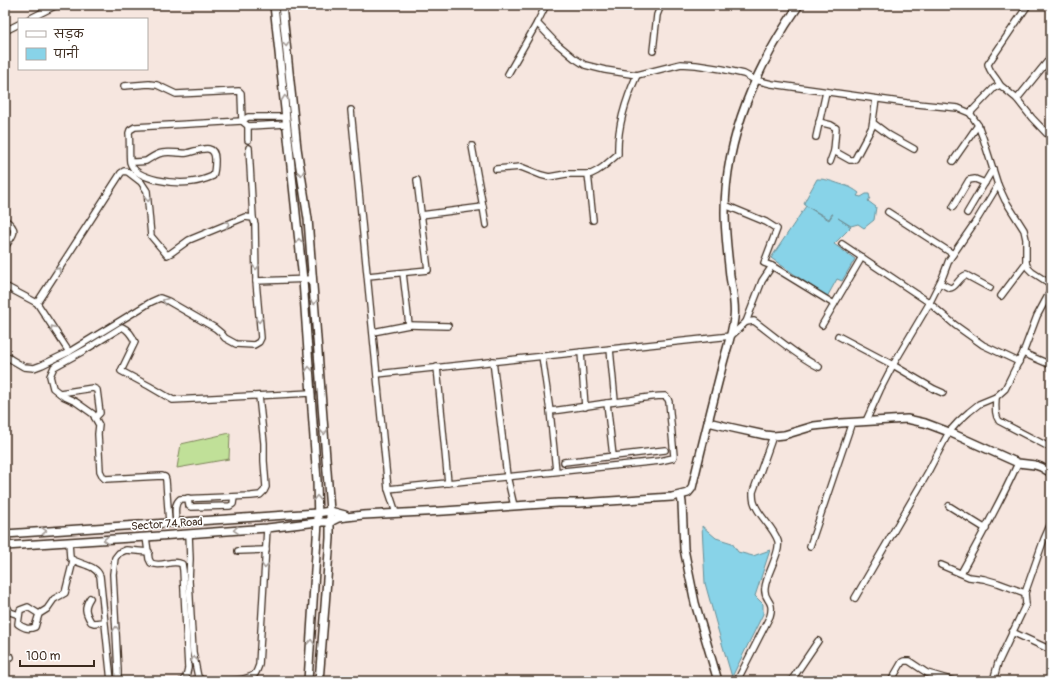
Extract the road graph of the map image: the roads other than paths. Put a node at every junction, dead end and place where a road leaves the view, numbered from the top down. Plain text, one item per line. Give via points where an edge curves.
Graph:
1 (58, 5) edge
2 (274, 5) edge
3 (282, 5) edge
4 (546, 5) edge
5 (661, 5) edge
6 (800, 5) edge
7 (1028, 5) edge
8 (31, 18) edge
9 (537, 23) junction
10 (18, 24) edge
11 (5, 31) edge
12 (653, 50) dead end
13 (1051, 57) edge
14 (508, 74) dead end
15 (637, 75) junction
16 (755, 80) junction
17 (1000, 85) junction
18 (124, 86) dead end
19 (826, 92) junction
20 (876, 99) junction
21 (1017, 99) junction
22 (351, 110) dead end
23 (970, 113) junction
24 (286, 120) junction
25 (242, 121) junction
26 (819, 122) junction
27 (873, 123) junction
28 (978, 125) junction
29 (248, 126) junction
30 (816, 137) dead end
31 (1051, 138) edge
32 (248, 140) dead end
33 (472, 146) dead end
34 (249, 148) dead end
35 (914, 149) dead end
36 (834, 151) junction
37 (953, 161) dead end
38 (130, 162) junction
39 (830, 162) dead end
40 (496, 169) dead end
41 (993, 169) junction
42 (588, 174) junction
43 (417, 180) dead end
44 (985, 183) junction
45 (998, 185) junction
46 (725, 205) junction
47 (483, 207) junction
48 (953, 207) dead end
49 (888, 212) dead end
50 (967, 213) dead end
51 (421, 215) junction
52 (252, 218) junction
53 (5, 220) edge
54 (593, 220) dead end
55 (486, 225) dead end
56 (842, 244) dead end
57 (5, 247) edge
58 (953, 254) junction
59 (862, 257) junction
60 (1026, 263) junction
61 (772, 266) junction
62 (402, 273) junction
63 (368, 276) junction
64 (312, 279) junction
65 (303, 280) junction
66 (256, 281) junction
67 (940, 283) junction
68 (1051, 285) edge
69 (5, 286) edge
70 (990, 288) dead end
71 (1051, 291) edge
72 (1001, 296) dead end
73 (37, 303) junction
74 (834, 304) junction
75 (929, 304) junction
76 (746, 322) junction
77 (409, 325) junction
78 (822, 325) dead end
79 (448, 326) dead end
80 (373, 332) junction
81 (731, 336) junction
82 (838, 336) dead end
83 (610, 348) junction
84 (69, 352) junction
85 (581, 352) junction
86 (1023, 353) junction
87 (5, 355) edge
88 (542, 356) junction
89 (493, 361) junction
90 (1019, 362) junction
91 (893, 365) junction
92 (1051, 365) edge
93 (819, 367) dead end
94 (437, 368) junction
95 (377, 374) junction
96 (60, 393) junction
97 (311, 393) junction
98 (943, 393) dead end
99 (259, 396) junction
100 (996, 397) junction
101 (615, 402) junction
102 (608, 403) junction
103 (585, 407) junction
104 (550, 411) junction
105 (95, 418) junction
106 (866, 421) junction
107 (708, 422) junction
108 (852, 422) junction
109 (949, 432) junction
110 (773, 436) junction
111 (1048, 447) dead end
112 (665, 450) dead end
113 (614, 456) junction
114 (564, 462) dead end
115 (1018, 463) junction
116 (615, 465) junction
117 (556, 471) junction
118 (1051, 473) edge
119 (507, 476) junction
120 (448, 483) junction
121 (388, 489) junction
122 (681, 496) junction
123 (234, 497) junction
124 (188, 498) junction
125 (168, 506) junction
126 (175, 506) junction
127 (514, 506) junction
128 (949, 506) dead end
129 (330, 511) junction
130 (318, 513) junction
131 (396, 513) junction
132 (348, 516) junction
133 (318, 522) junction
134 (330, 522) junction
135 (173, 523) junction
136 (1051, 523) edge
137 (267, 528) junction
138 (986, 529) junction
139 (5, 534) edge
140 (189, 534) junction
141 (146, 537) junction
142 (69, 542) junction
143 (5, 546) edge
144 (810, 546) dead end
145 (266, 550) junction
146 (238, 551) dead end
147 (148, 552) junction
148 (73, 560) junction
149 (941, 565) dead end
150 (961, 573) junction
151 (1025, 593) junction
152 (90, 598) dead end
153 (855, 598) dead end
154 (5, 603) edge
155 (39, 614) junction
156 (19, 615) junction
157 (104, 622) junction
158 (1012, 632) junction
159 (818, 641) dead end
160 (1051, 650) edge
161 (111, 681) edge
162 (120, 681) edge
163 (182, 681) edge
164 (308, 681) edge
165 (319, 681) edge
166 (718, 681) edge
167 (737, 681) edge
168 (791, 681) edge
169 (891, 681) edge
170 (952, 681) edge
171 (993, 681) edge

1 - 8 street
24 -> 2 street
3 -> 64 street via 297,148 308,219
4 - 9 street
5 - 12 street via 657,15
6 - 16 street
7 - 17 street via 988,64
9 - 14 street
9 - 15 street via 560,46 585,65
10 - 11 street
13 - 21 street
15 - 16 street via 680,64 722,69 744,74
15 - 42 street via 628,94 618,154 603,167
16 - 19 street
16 - 46 street via 732,148
17 - 21 street
17 - 23 street
18 - 25 street via 157,85 176,94 239,91
19 - 20 street
19 - 26 street
20 - 23 street via 958,108
20 - 27 street
21 - 31 street
22 - 63 street
23 - 28 street
24 - 25 street via 248,117
24 - 29 street
65 -> 24 street
25 - 29 street
25 - 38 street via 135,127 129,133
26 - 30 street
26 - 36 street via 836,128
27 - 35 street
27 - 36 street via 855,159 850,160
28 - 37 street
28 - 41 street
29 - 32 street
33 - 47 street
34 - 52 street
36 - 39 street
38 - 38 street via 144,161 163,152 189,153 207,149 216,155 213,176 192,182 161,181 141,175
40 - 42 street via 521,167 549,177
41 - 44 street
41 - 45 street
42 - 54 street
43 - 51 street
44 - 48 street via 975,179 969,180
44 - 50 street
45 - 58 street
45 - 60 street via 1024,230
46 - 61 street via 778,229 764,263
46 - 81 street via 734,308
47 - 51 street
47 - 55 street
49 - 58 street
51 - 62 street via 428,270
52 -> 66 street
73 -> 52 street via 124,171 141,182 148,191 151,236 167,254 189,240 245,217
53 - 57 street via 14,229 14,234
56 - 59 street
58 - 67 street
59 - 74 street
59 - 75 street
60 - 68 street via 1028,268
60 - 72 street
61 - 74 street
61 - 76 street via 762,281
62 - 63 street
62 - 77 street
63 - 80 street
64 - 65 street
64 -> 129 street
65 - 66 street
97 -> 65 street
66 -> 84 street via 261,338 254,345 236,344 215,328 160,298
67 - 70 street via 952,288 966,275
67 - 75 street
69 - 73 street
71 - 86 street via 1037,316
84 -> 73 street
74 - 78 street
75 - 90 street via 983,345
75 - 91 street
76 - 81 street
76 - 93 street via 754,322
77 - 79 street
77 - 80 street
80 - 95 street
81 - 83 street
81 - 107 street
82 - 91 street
83 - 85 street
83 - 101 street
84 - 87 street via 34,368 24,367
85 - 88 street
85 - 103 street
86 - 90 street
86 - 92 street
88 - 89 street
88 - 104 street
89 - 94 street
89 - 119 street
90 - 100 street via 1004,389
91 - 98 street
91 - 106 street
94 - 95 street
94 - 120 street
95 - 121 street
96 - 99 street via 53,388 50,376 54,367 122,327 133,335 135,342 121,371 173,400
96 - 105 street via 93,414
96 - 105 street via 93,388 97,390 100,412
97 - 99 street
130 -> 97 street
99 - 123 street via 266,487 260,495
100 - 109 street via 979,404
100 - 111 street via 996,417 999,420
101 - 102 street
101 - 116 street via 665,396 670,412 674,456 669,459
102 - 103 street
102 - 113 street
103 - 104 street
104 - 117 street
105 - 125 street via 99,425 100,471 104,479 164,476
106 - 108 street
106 - 109 street via 907,419
107 - 110 street
107 - 122 street via 692,488
108 - 110 street via 814,426
108 - 144 street
109 - 115 street
109 - 153 street
110 - 167 street via 753,492 756,508 778,542 764,590 772,609
112 - 113 street
113 - 114 street
113 - 116 street
115 - 118 street via 1035,465
115 - 138 street
116 - 117 street
117 - 119 street
119 - 120 street
119 - 127 street
120 - 121 street
121 - 131 street
122 - 127 street
122 - 166 street via 684,549 694,596
123 - 124 street
123 - 124 street via 230,506 191,507
124 - 126 street via 180,499
125 - 126 street
125 - 135 street
126 - 135 street
127 - 131 street
128 - 138 street
129 - 130 street, Sector 74 Road
129 - 132 street
129 - 134 street
130 - 133 street
130 - 135 street, Sector 74 Road
131 - 132 street
132 - 134 street, Sector 74 Road
133 - 134 street, Sector 74 Road
133 - 137 street, Sector 74 Road
164 -> 133 street
134 - 165 street
139 -> 135 street, Sector 74 Road
136 - 151 street
137 -> 140 street, Sector 74 Road
137 - 145 street
138 - 150 street
140 - 141 street, Sector 74 Road
145 -> 140 street via 259,665 256,672 244,679 202,680 196,671 193,652
141 -> 142 street, Sector 74 Road
141 - 147 street
142 - 143 street, Sector 74 Road
142 - 148 street via 69,555
145 - 146 street
162 -> 147 street via 117,664 114,558 126,550
147 - 163 street via 151,563 155,566 178,562 182,564 188,668
148 - 155 street via 65,593 54,599 47,609
148 - 157 street via 98,572
149 - 150 street
150 - 151 street
151 - 158 street via 1026,604
152 - 157 street via 86,608 91,622
154 - 156 street via 10,612
155 - 156 street via 28,607 20,610
155 - 156 street via 35,627 30,629 18,624
157 - 161 street
158 - 160 street
158 - 171 street
159 - 168 street
169 - 170 street via 902,662 909,661 928,673

